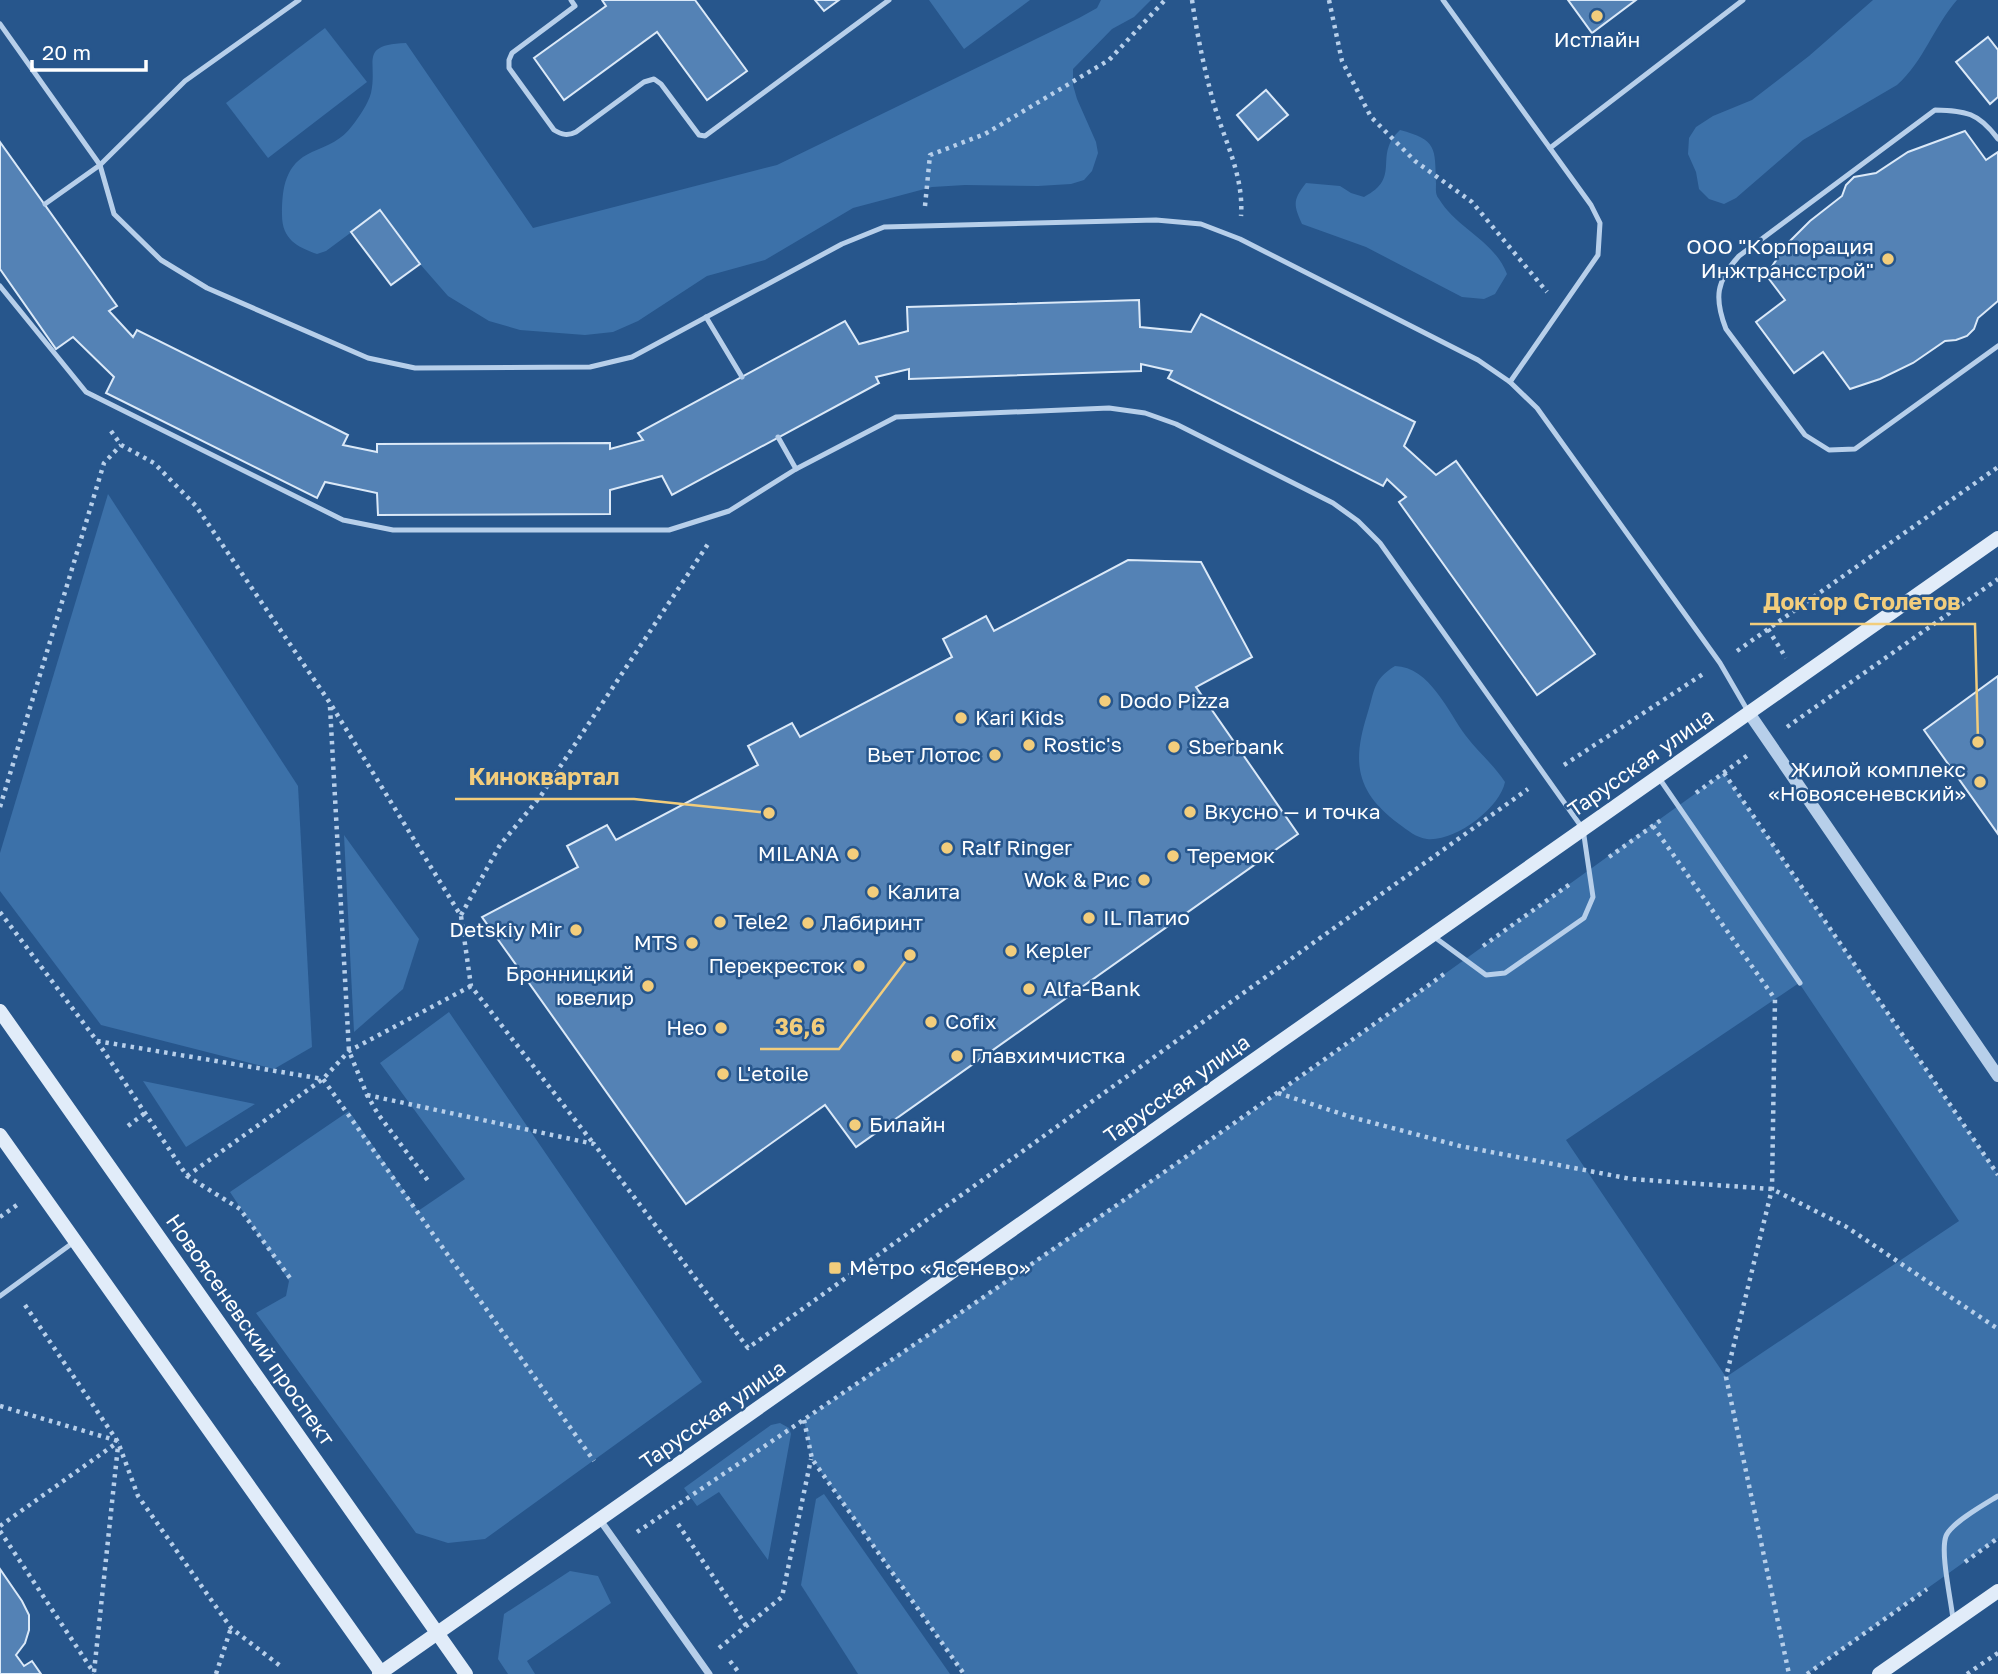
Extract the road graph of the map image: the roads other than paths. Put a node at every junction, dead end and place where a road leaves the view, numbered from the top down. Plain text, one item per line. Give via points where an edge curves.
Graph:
1 (299, 0) edge
2 (571, 0) edge
3 (889, 0) edge
4 (1443, 0) edge
5 (1743, 0) edge
6 (0, 24) edge
7 (1998, 139) edge
8 (1550, 148) junction
9 (100, 165) junction
10 (45, 204) dead end
11 (0, 286) edge
12 (706, 317) junction
13 (1998, 346) edge
14 (742, 377) dead end
15 (1510, 382) junction
16 (778, 438) dead end
17 (796, 469) junction
18 (1998, 538) edge
19 (1749, 713) junction
20 (1658, 777) junction
21 (1583, 829) junction
22 (1432, 935) junction
23 (1800, 983) dead end
24 (0, 1011) edge
25 (1998, 1076) edge
26 (0, 1135) edge
27 (75, 1241) junction
28 (0, 1296) edge
29 (1998, 1496) edge
30 (600, 1520) junction
31 (1998, 1591) edge
32 (1954, 1622) junction
33 (437, 1633) junction
34 (381, 1674) edge
35 (466, 1674) edge
36 (709, 1674) edge
37 (1879, 1674) edge

1 - 9 lane via 185,81
2 - 3 lane via 575,6 512,53 509,60 509,68 554,130 570,135 576,132 654,79 699,135 705,136
4 - 8 lane
5 - 8 lane
6 - 9 lane
7 - 13 lane via 1966,111 1935,110 1739,256 1726,270 1718,308 1726,329 1805,435 1829,450 1855,449
8 - 15 lane via 1600,223 1598,255
9 - 10 lane
9 - 12 lane via 114,214 161,260 207,288 368,358 415,368 590,367 632,357
11 - 17 lane via 86,392 343,520 393,530 669,530 729,512
12 - 14 lane
12 - 15 lane via 842,244 884,227 1156,220 1201,224 1240,239 1479,360
15 - 19 lane via 1537,408 1720,663
16 - 17 lane
17 - 21 lane via 896,417 1109,408 1176,424 1333,503 1358,521 1380,543
18 - 19 main road, Тарусская улица
19 - 20 main road, Тарусская улица
19 - 25 street
20 - 21 main road, Тарусская улица
20 - 23 lane
21 - 22 main road, Тарусская улица
21 - 22 lane via 1593,897 1584,918 1505,973 1486,975
22 - 30 main road, Тарусская улица
24 - 33 main road, Новоясеневский проспект
26 - 27 main road
27 - 28 lane
27 - 34 main road
29 - 32 lane via 1946,1535
30 - 33 main road, Тарусская улица
30 - 36 street
31 - 32 main road
32 - 37 main road
33 - 34 main road, Тарусская улица
33 - 35 main road, Новоясеневский проспект

